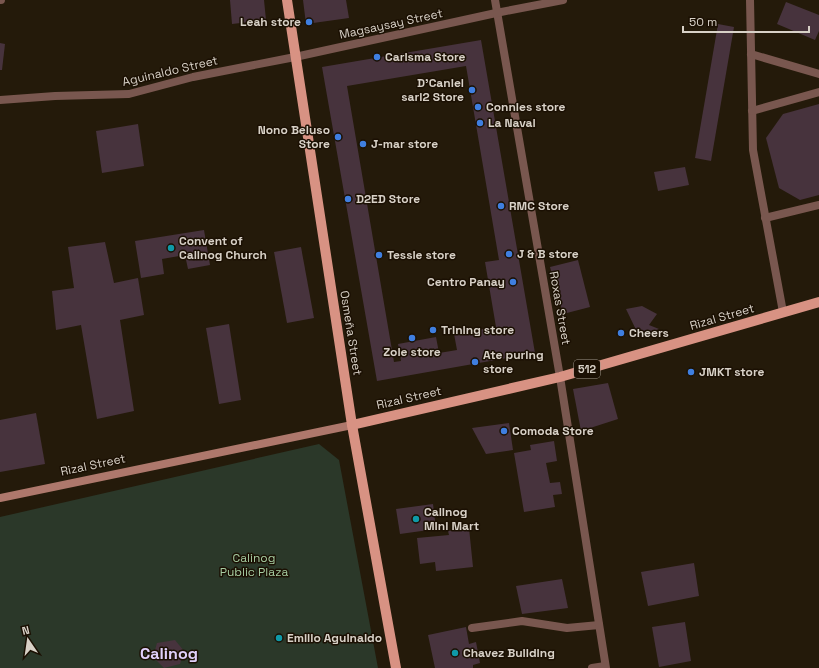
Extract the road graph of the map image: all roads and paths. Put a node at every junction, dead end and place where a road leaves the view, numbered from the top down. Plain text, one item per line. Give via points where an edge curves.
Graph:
1 (287, 0) edge
2 (495, 0) edge
3 (563, 0) edge
4 (750, 0) edge
5 (496, 13) junction
6 (751, 54) junction
7 (295, 57) junction
8 (819, 74) edge
9 (819, 92) edge
10 (0, 100) edge
11 (752, 111) junction
12 (819, 205) edge
13 (765, 218) junction
14 (819, 302) edge
15 (783, 312) junction
16 (560, 377) junction
17 (352, 425) junction
18 (0, 498) edge
19 (599, 625) junction
20 (472, 628) dead end
21 (606, 667) edge
22 (396, 668) edge
23 (592, 668) edge

1 - 7 main road, Osmeña Street
2 - 5 street, Roxas Street
3 - 5 street, Magsaysay Street
4 - 6 street
5 - 7 street, Magsaysay Street
5 - 16 street, Roxas Street
6 - 8 street
6 - 11 street
7 - 10 street, Aguinaldo Street via 193,77 130,94
7 - 17 main road, Osmeña Street
9 - 11 street
11 - 13 street via 753,150
12 - 13 street
13 - 15 street
14 - 15 main road, Rizal Street / 512
15 - 16 main road, Rizal Street / 512
16 - 17 main road, Rizal Street / 512
16 - 19 street, Roxas Street
17 - 18 street, Rizal Street
17 - 22 main road, Osmeña Street
19 - 20 street via 567,628 522,621
19 - 21 street, Roxas Street
21 - 23 street

